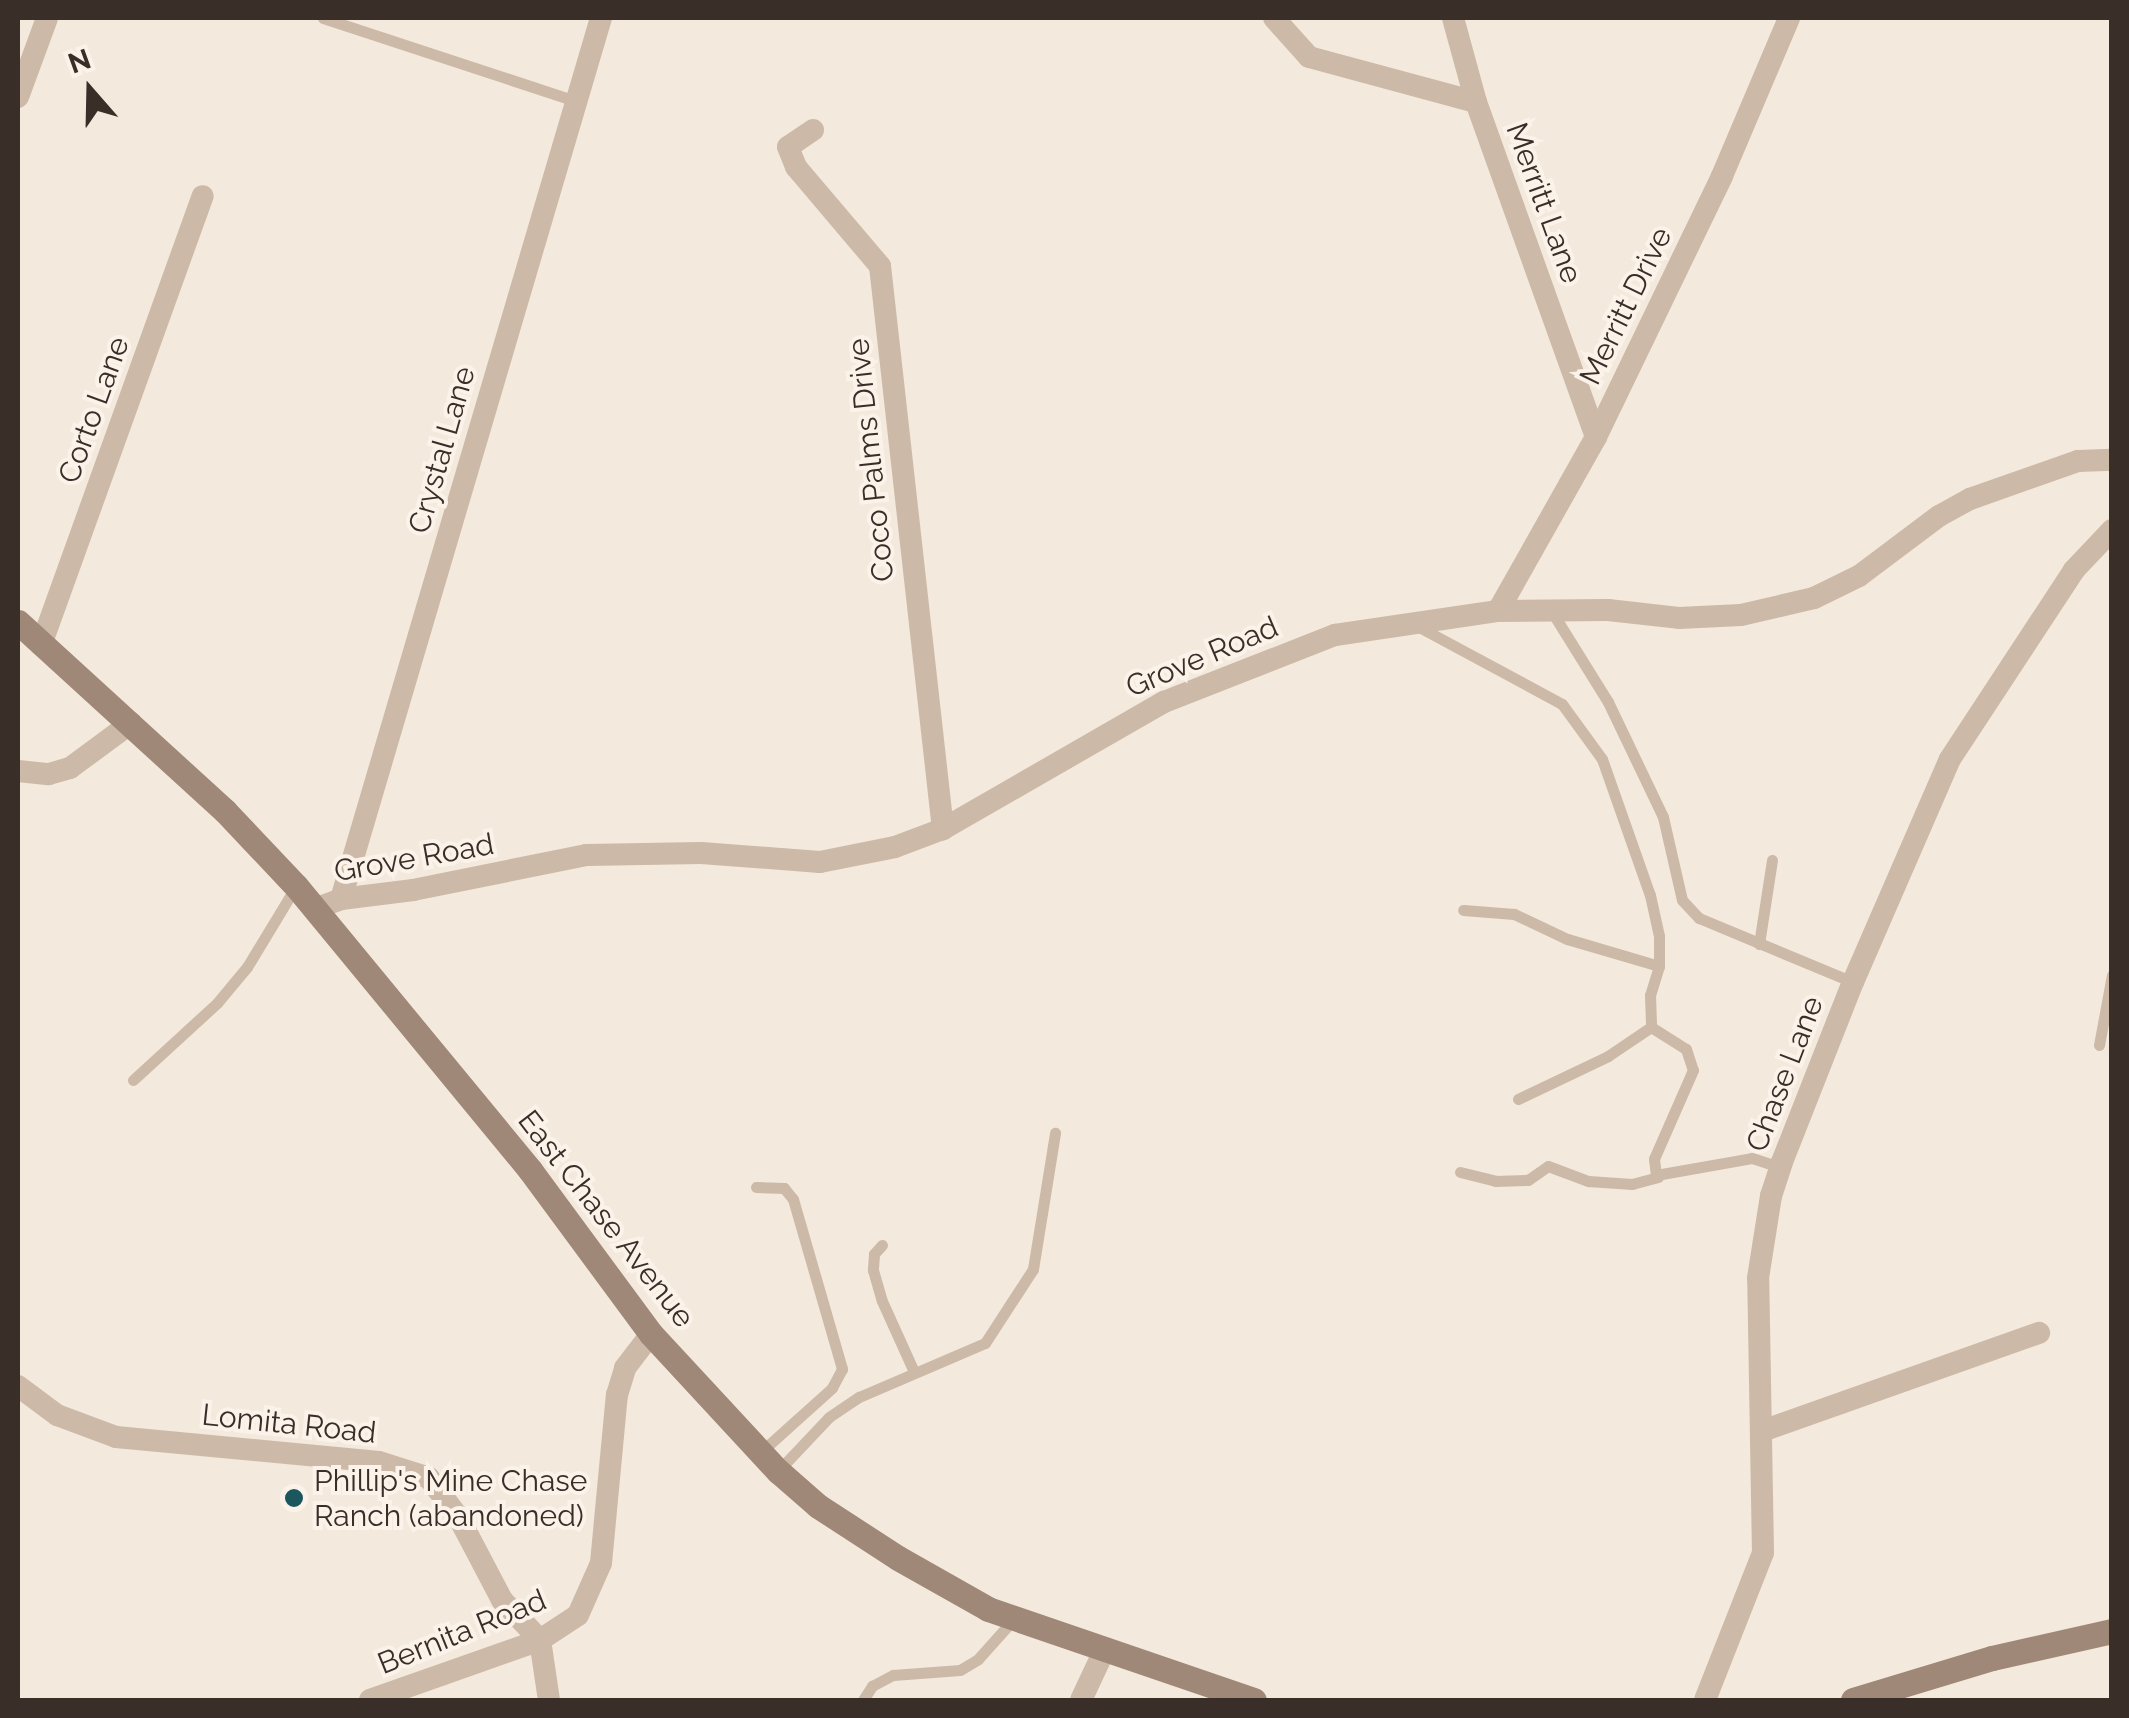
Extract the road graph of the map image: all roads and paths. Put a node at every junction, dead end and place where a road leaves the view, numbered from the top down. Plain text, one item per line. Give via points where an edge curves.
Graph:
1 (47, 18) edge
2 (323, 18) edge
3 (600, 18) edge
4 (1274, 18) edge
5 (1453, 18) edge
6 (1789, 18) edge
7 (18, 97) edge
8 (576, 102) junction
9 (1476, 102) junction
10 (813, 130) dead end
11 (203, 196) dead end
12 (1596, 437) junction
13 (2112, 460) edge
14 (2112, 530) edge
15 (1550, 609) junction
16 (1498, 611) junction
17 (18, 622) edge
18 (1411, 622) junction
19 (41, 645) junction
20 (131, 723) junction
21 (18, 770) edge
22 (943, 829) junction
23 (1772, 860) dead end
24 (296, 886) junction
25 (341, 899) junction
26 (314, 909) junction
27 (1463, 910) dead end
28 (1759, 944) junction
29 (1659, 966) junction
30 (2112, 975) edge
31 (1853, 982) junction
32 (1651, 1027) junction
33 (2098, 1045) dead end
34 (133, 1080) dead end
35 (1518, 1100) dead end
36 (1056, 1133) dead end
37 (1780, 1167) junction
38 (1460, 1172) dead end
39 (1658, 1177) junction
40 (756, 1188) dead end
41 (882, 1244) dead end
42 (652, 1334) junction
43 (2039, 1334) dead end
44 (914, 1372) junction
45 (18, 1386) edge
46 (1762, 1432) junction
47 (768, 1462) junction
48 (1013, 1620) junction
49 (2112, 1631) edge
50 (540, 1640) junction
51 (1104, 1652) junction
52 (1891, 1695) edge
53 (370, 1700) edge
54 (549, 1700) edge
55 (863, 1700) edge
56 (1081, 1700) edge
57 (1254, 1700) edge
58 (1704, 1700) edge
59 (1853, 1700) edge

1 - 7 street
2 - 8 lane
3 - 8 street, Crystal Lane
4 - 9 street, Merritt Lane via 1309,57
5 - 9 street, Merritt Lane
6 - 12 street, Merritt Drive
8 - 25 street, Crystal Lane
9 - 12 street, Merritt Lane
10 - 22 street, Coco Palms Drive via 788,147 796,167 880,266
11 - 19 street, Corto Lane
12 - 16 street, Merritt Drive
13 - 15 street, Grove Road via 2078,461 1970,499 1859,576 1814,598 1740,616
14 - 31 street, Chase Lane via 2074,570 1950,759
15 - 16 street, Grove Road
15 - 28 lane via 1608,702 1662,817 1682,900 1700,918
16 - 18 street, Grove Road
17 - 19 main road, East Chase Avenue
18 - 22 street, Grove Road via 1336,635 1226,674 1076,750
18 - 29 lane via 1562,704 1602,759 1650,894
19 - 20 main road, East Chase Avenue
20 - 21 street via 70,768 49,774
20 - 24 main road, East Chase Avenue
22 - 25 street, Grove Road via 895,848 820,862 625,852
23 - 28 lane
24 - 26 main road, East Chase Avenue
24 - 34 lane via 218,1004
25 - 26 street, Grove Road
26 - 42 main road, East Chase Avenue via 530,1170
27 - 29 lane via 1514,914 1610,954
28 - 31 lane
29 - 32 lane via 1650,995
30 - 33 lane
31 - 37 street, Chase Lane
32 - 35 lane
32 - 39 lane via 1686,1048 1693,1070 1654,1159
36 - 44 lane via 1033,1269 986,1343
37 - 39 lane via 1752,1158
37 - 46 street, Chase Lane via 1758,1278
38 - 39 lane via 1528,1180 1548,1166 1588,1181 1632,1184
40 - 47 lane via 784,1188 793,1200 842,1369
41 - 44 lane via 873,1270
42 - 47 main road, East Chase Avenue
42 - 50 street, Bernita Road via 625,1368 617,1395 601,1563 578,1615
43 - 46 street
44 - 47 lane via 859,1397
45 - 50 street, Lomita Road via 56,1415 116,1437 379,1462 430,1478 502,1600
46 - 58 street, Chase Lane via 1763,1552
47 - 48 main road, East Chase Avenue via 818,1506 898,1558
48 - 51 main road, East Chase Avenue
48 - 55 lane via 960,1670 893,1675
49 - 52 main road via 1992,1658
50 - 53 street, Bernita Road
50 - 54 street
51 - 56 street
51 - 57 main road, East Chase Avenue
52 - 59 main road

